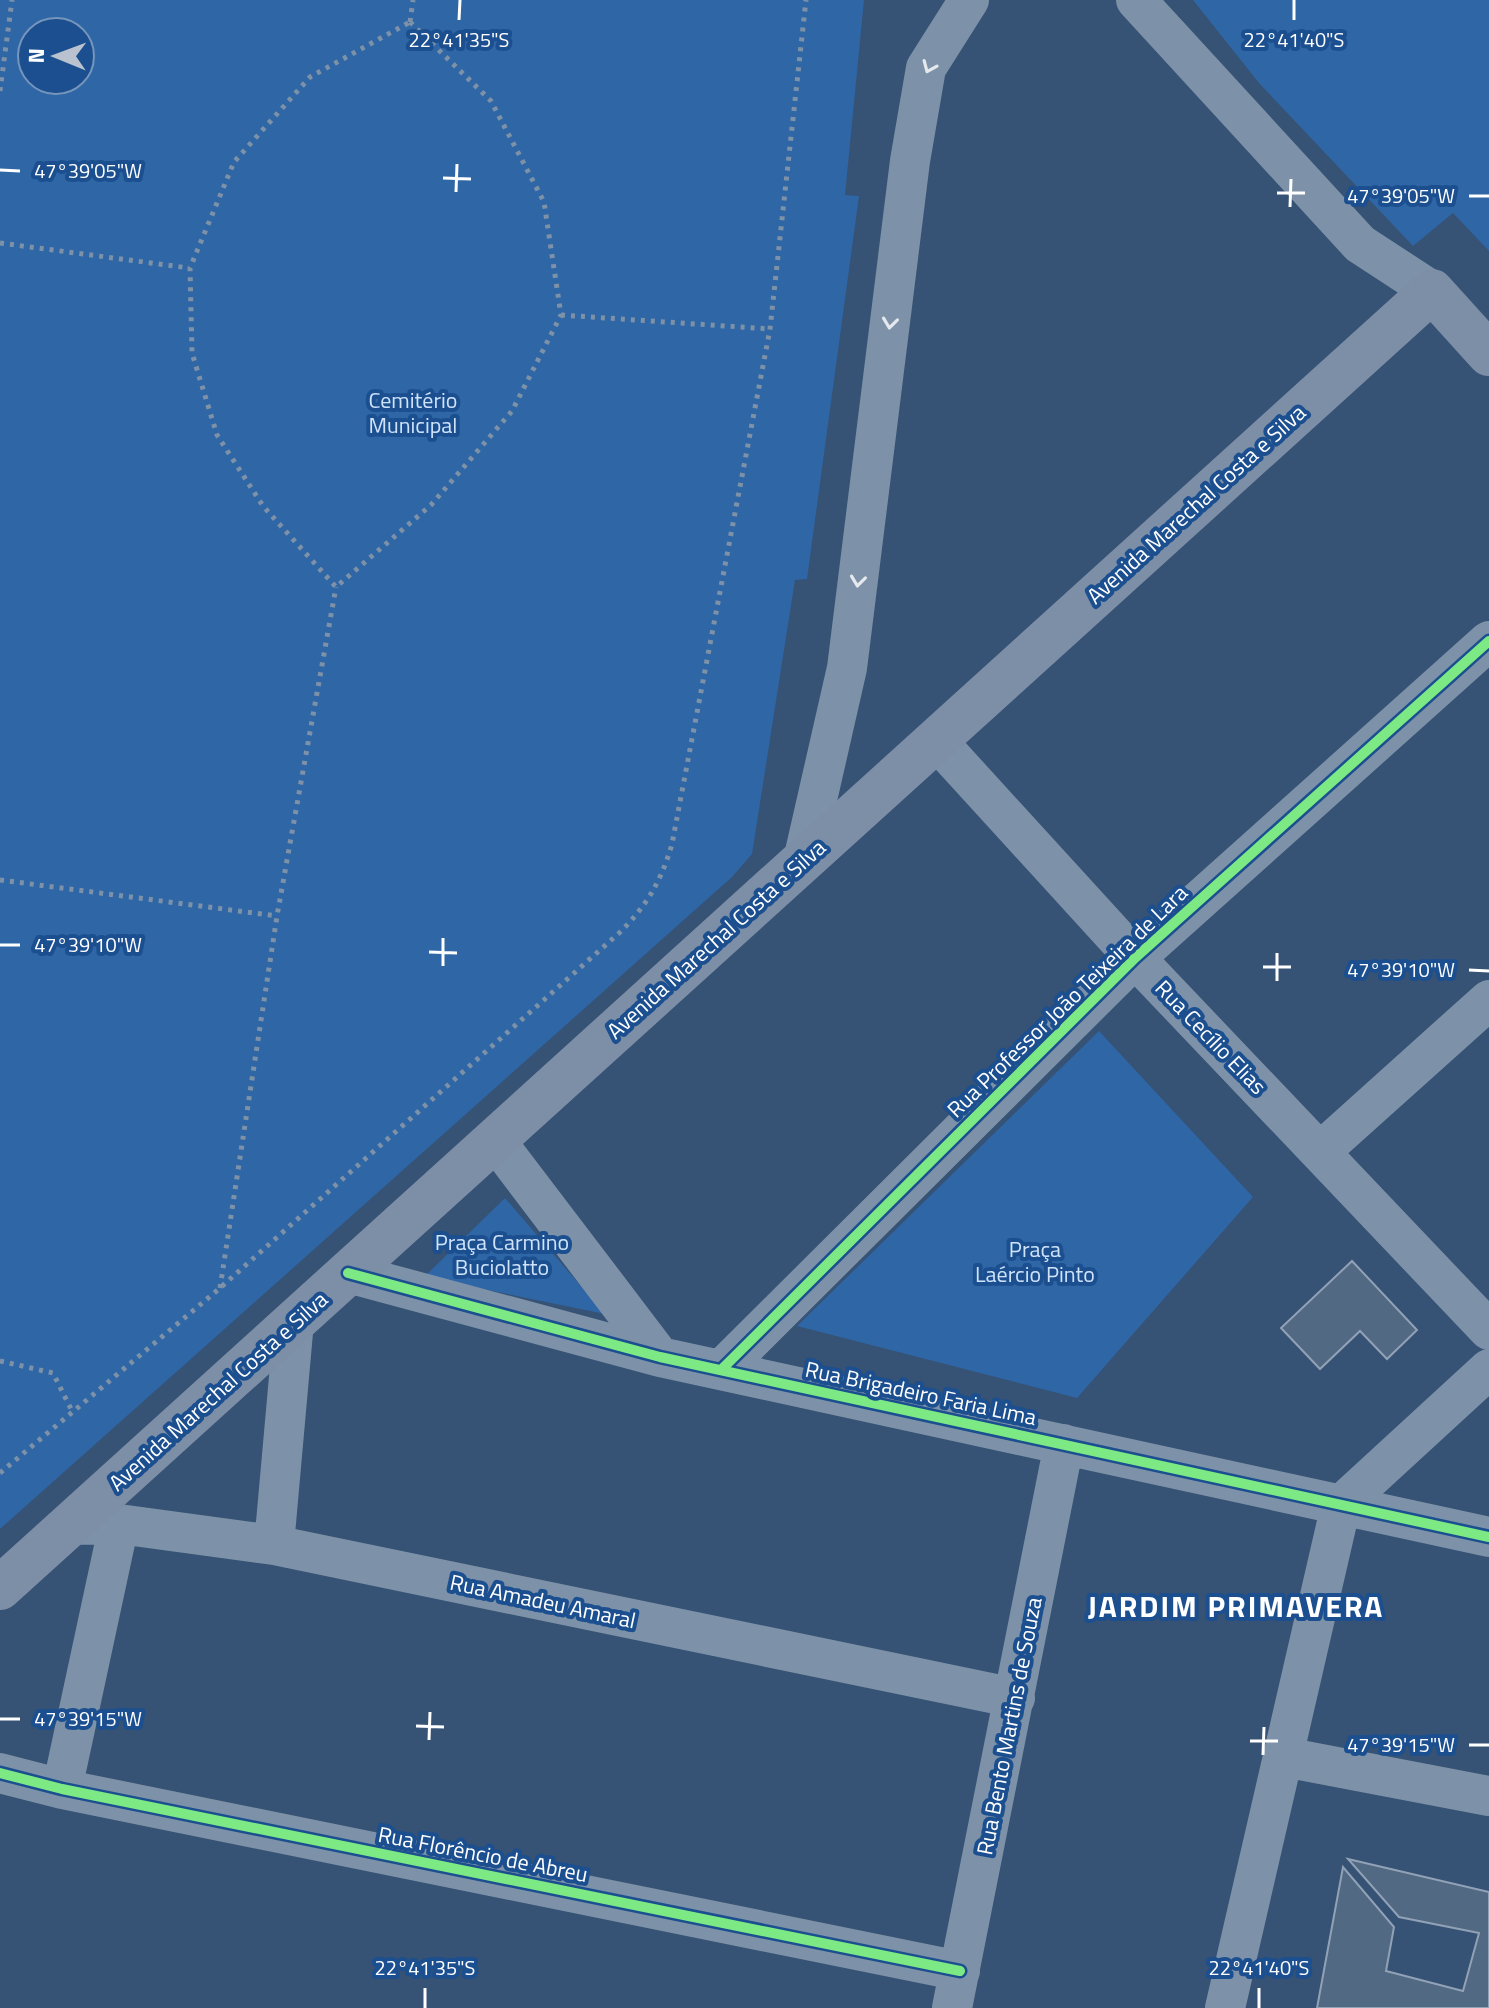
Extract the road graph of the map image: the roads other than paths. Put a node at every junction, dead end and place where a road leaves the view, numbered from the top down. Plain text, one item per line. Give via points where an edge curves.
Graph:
1 (969, 0) edge
2 (1136, 0) edge
3 (1432, 291) junction
4 (1489, 354) edge
5 (1489, 641) edge
6 (936, 740) junction
7 (803, 861) junction
8 (1135, 958) junction
9 (1489, 1000) edge
10 (495, 1140) junction
11 (1321, 1151) junction
12 (348, 1273) junction
13 (294, 1321) junction
14 (1489, 1330) edge
15 (660, 1357) junction
16 (1489, 1369) edge
17 (721, 1370) junction
18 (1064, 1444) junction
19 (1341, 1505) junction
20 (119, 1524) junction
21 (69, 1525) junction
22 (1489, 1537) edge
23 (274, 1545) junction
24 (0, 1588) edge
25 (1015, 1698) junction
26 (1284, 1757) junction
27 (0, 1773) edge
28 (62, 1789) junction
29 (1489, 1796) edge
30 (956, 1989) edge
31 (1225, 2008) edge

1 -> 7 street via 926,68 847,668
2 - 3 street via 1360,244
3 - 4 main road
3 - 6 main road, Avenida Marechal Costa e Silva
5 - 8 street, Rua Professor João Teixeira de Lara
6 - 7 main road, Avenida Marechal Costa e Silva
6 - 8 street, Rua Cecílio Elias
7 - 10 main road, Avenida Marechal Costa e Silva
8 - 11 street, Rua Cecílio Elias
8 - 17 street, Rua Professor João Teixeira de Lara
9 - 11 street
10 - 12 main road, Avenida Marechal Costa e Silva
10 - 15 street
11 - 14 street, Rua Cecílio Elias
12 - 13 main road, Avenida Marechal Costa e Silva
12 - 15 street, Rua Brigadeiro Faria Lima
13 - 21 main road, Avenida Marechal Costa e Silva
13 - 23 street
15 - 17 street, Rua Brigadeiro Faria Lima
16 - 19 street
17 - 18 street, Rua Brigadeiro Faria Lima
18 - 19 street, Rua Brigadeiro Faria Lima
18 - 25 street, Rua Bento Martins de Souza
19 - 22 street, Rua Brigadeiro Faria Lima
19 - 26 street
20 - 21 street, Rua Amadeu Amaral
20 - 23 street, Rua Amadeu Amaral
20 - 28 street
21 - 24 main road, Avenida Marechal Costa e Silva
23 - 25 street, Rua Amadeu Amaral
25 - 30 street, Rua Bento Martins de Souza
26 - 29 street
26 - 31 street
27 - 28 street, Rua Florêncio de Abreu
28 - 30 street, Rua Florêncio de Abreu

